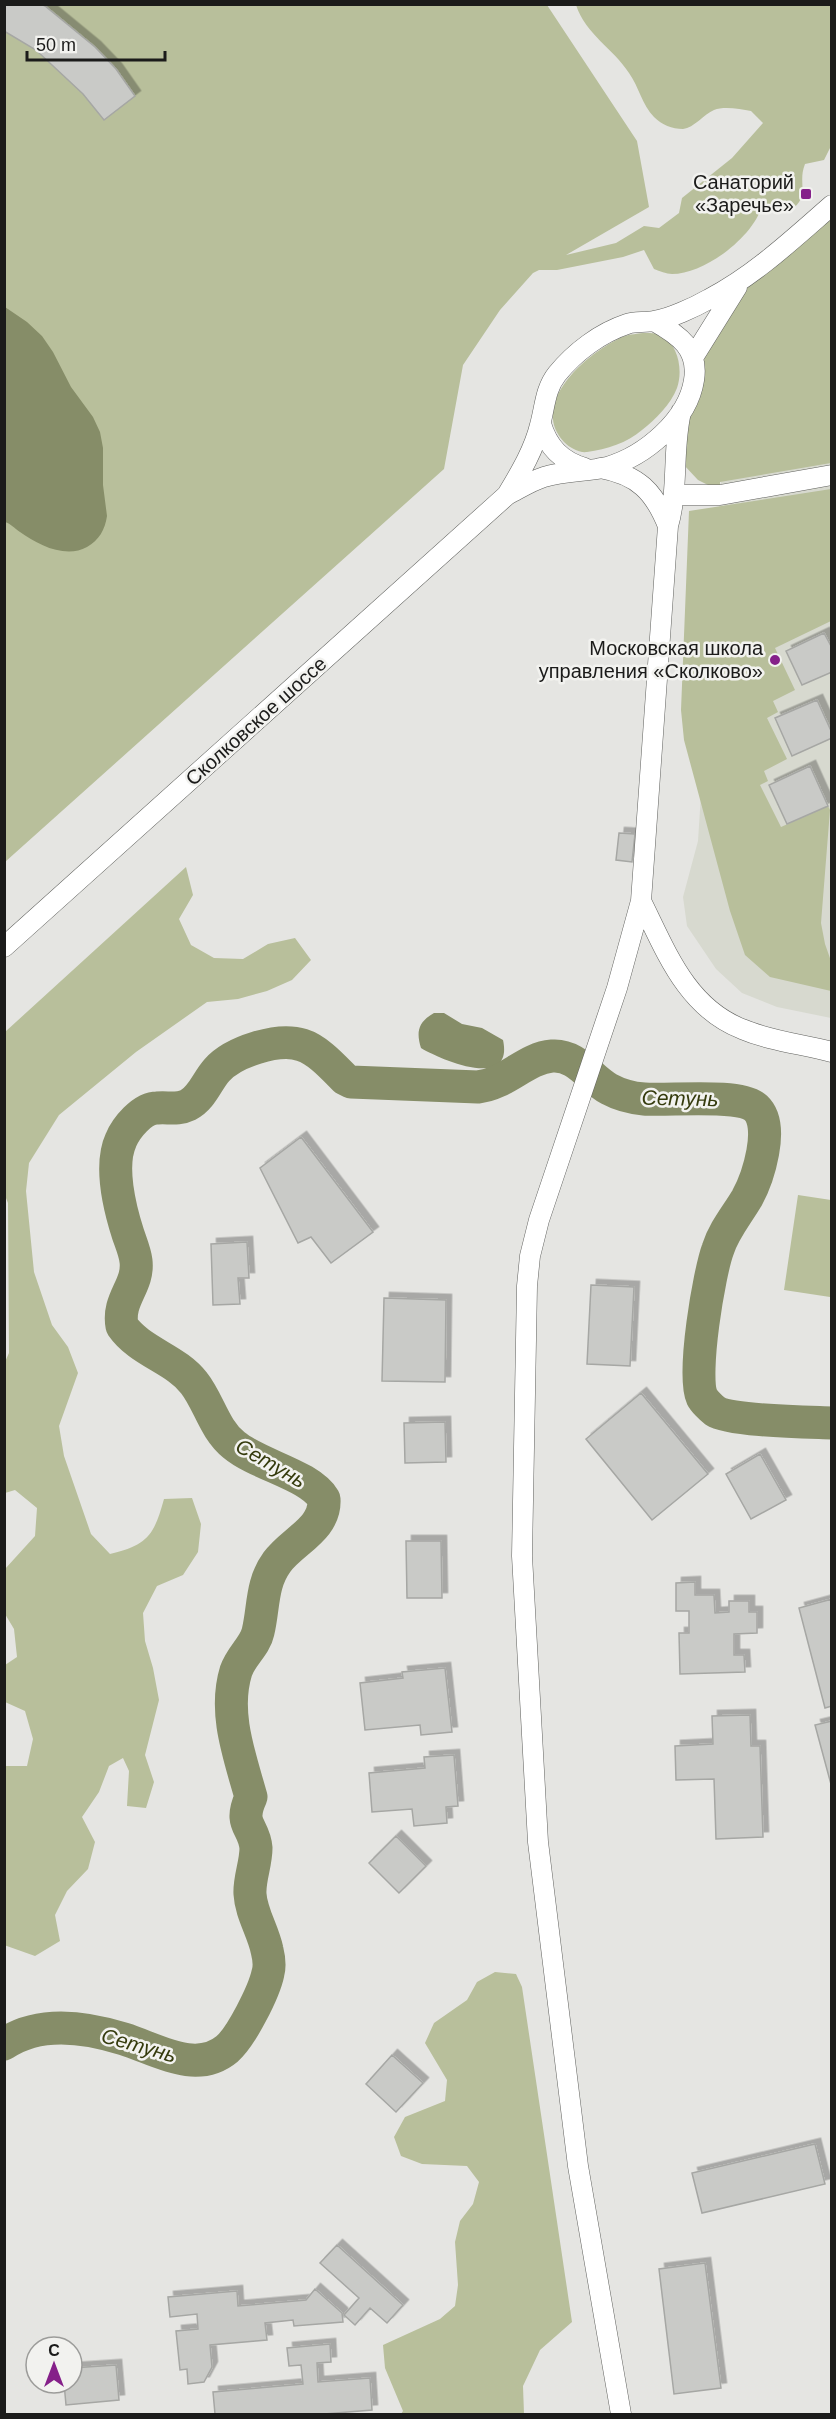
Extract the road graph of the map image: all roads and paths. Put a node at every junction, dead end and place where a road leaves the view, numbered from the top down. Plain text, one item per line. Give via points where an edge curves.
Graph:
1 (831, 205) edge
2 (742, 281) junction
3 (654, 321) junction
4 (694, 356) junction
5 (681, 412) junction
6 (541, 424) junction
7 (594, 468) junction
8 (831, 475) edge
9 (507, 495) junction
10 (676, 495) junction
11 (668, 526) junction
12 (641, 901) junction
13 (4, 947) edge
14 (831, 1052) edge
15 (621, 2415) edge

1 - 2 street
2 - 3 street via 706,301
2 - 4 street
3 - 4 street via 676,333
3 - 6 street via 626,324 587,344 555,375
4 - 5 street via 694,386
5 - 7 street via 636,454
5 - 10 street via 676,442
6 - 7 street via 548,442 564,460
6 - 9 street
7 - 9 street via 543,477
7 - 11 street via 638,481 650,492
8 - 10 street via 720,495
9 - 13 street, Сколковское шоссе
10 - 11 street
11 - 12 street
12 - 14 street via 679,976 710,1010 742,1029
12 - 15 street via 617,988 530,1256 526,1286 522,1556 538,1842 578,2166

